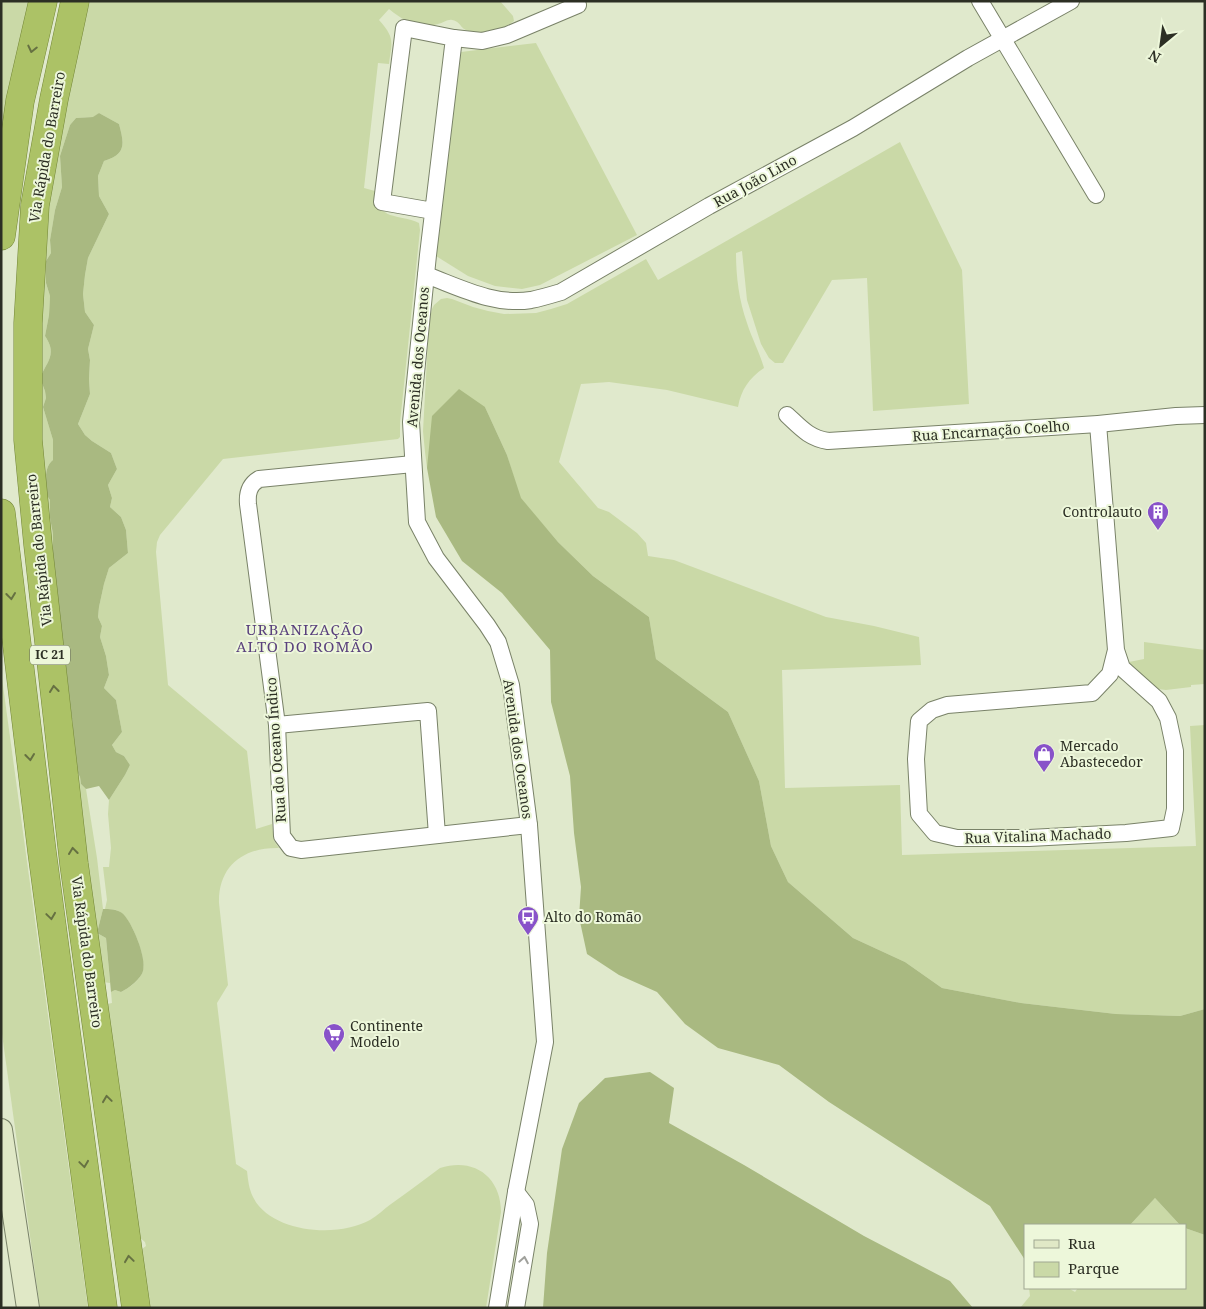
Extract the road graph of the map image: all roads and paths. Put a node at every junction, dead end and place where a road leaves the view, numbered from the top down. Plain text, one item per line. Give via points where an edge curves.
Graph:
1 (43, 1) edge
2 (75, 1) edge
3 (980, 1) edge
4 (1071, 1) edge
5 (578, 5) dead end
6 (454, 38) junction
7 (1003, 39) junction
8 (1096, 195) dead end
9 (433, 211) junction
10 (1, 236) edge
11 (426, 275) junction
12 (787, 415) dead end
13 (1205, 415) edge
14 (1098, 424) junction
15 (413, 464) junction
16 (1, 513) edge
17 (1116, 650) junction
18 (277, 725) junction
19 (529, 825) junction
20 (436, 836) junction
21 (1, 1130) edge
22 (516, 1192) junction
23 (28, 1308) edge
24 (103, 1308) edge
25 (136, 1308) edge
26 (497, 1308) edge
27 (516, 1308) edge

1 -> 10 highway via 20,101
25 -> 2 highway, Via Rápida do Barreiro / IC 21 via 74,864 28,440 28,323 35,205
3 - 7 street
4 - 7 street, Rua João Lino
5 - 6 street via 507,35 482,41
6 - 9 street, Avenida dos Oceanos
6 - 9 street via 404,28 382,202
7 - 8 street
7 - 11 street, Rua João Lino via 853,128 709,206 561,292 543,298 510,301 479,295
9 - 11 street, Avenida dos Oceanos
11 - 15 street, Avenida dos Oceanos via 411,422
12 - 14 street, Rua Encarnação Coelho via 806,433 828,442
13 - 14 street, Rua Encarnação Coelho
14 - 17 street, Rua Vitalina Machado
15 - 18 street, Rua do Oceano Índico via 259,479 251,486 248,504
15 - 19 street, Avenida dos Oceanos via 417,522 436,558 498,642 511,685
16 -> 24 highway, IC 21
17 - 17 street, Rua Vitalina Machado via 1110,674 1092,694 947,705 932,710 919,721 916,759 919,814 935,833 957,838 1030,838 1171,828 1175,809 1175,751 1168,718 1158,701 1122,668
18 - 20 street, Rua do Oceano Índico via 282,836 291,848 301,850
18 - 20 street via 428,711
19 - 20 street, Rua do Oceano Índico
19 - 22 street, Avenida dos Oceanos via 545,1042
21 - 23 main road
22 - 26 street, Avenida dos Oceanos
27 -> 22 street via 530,1224 526,1205

